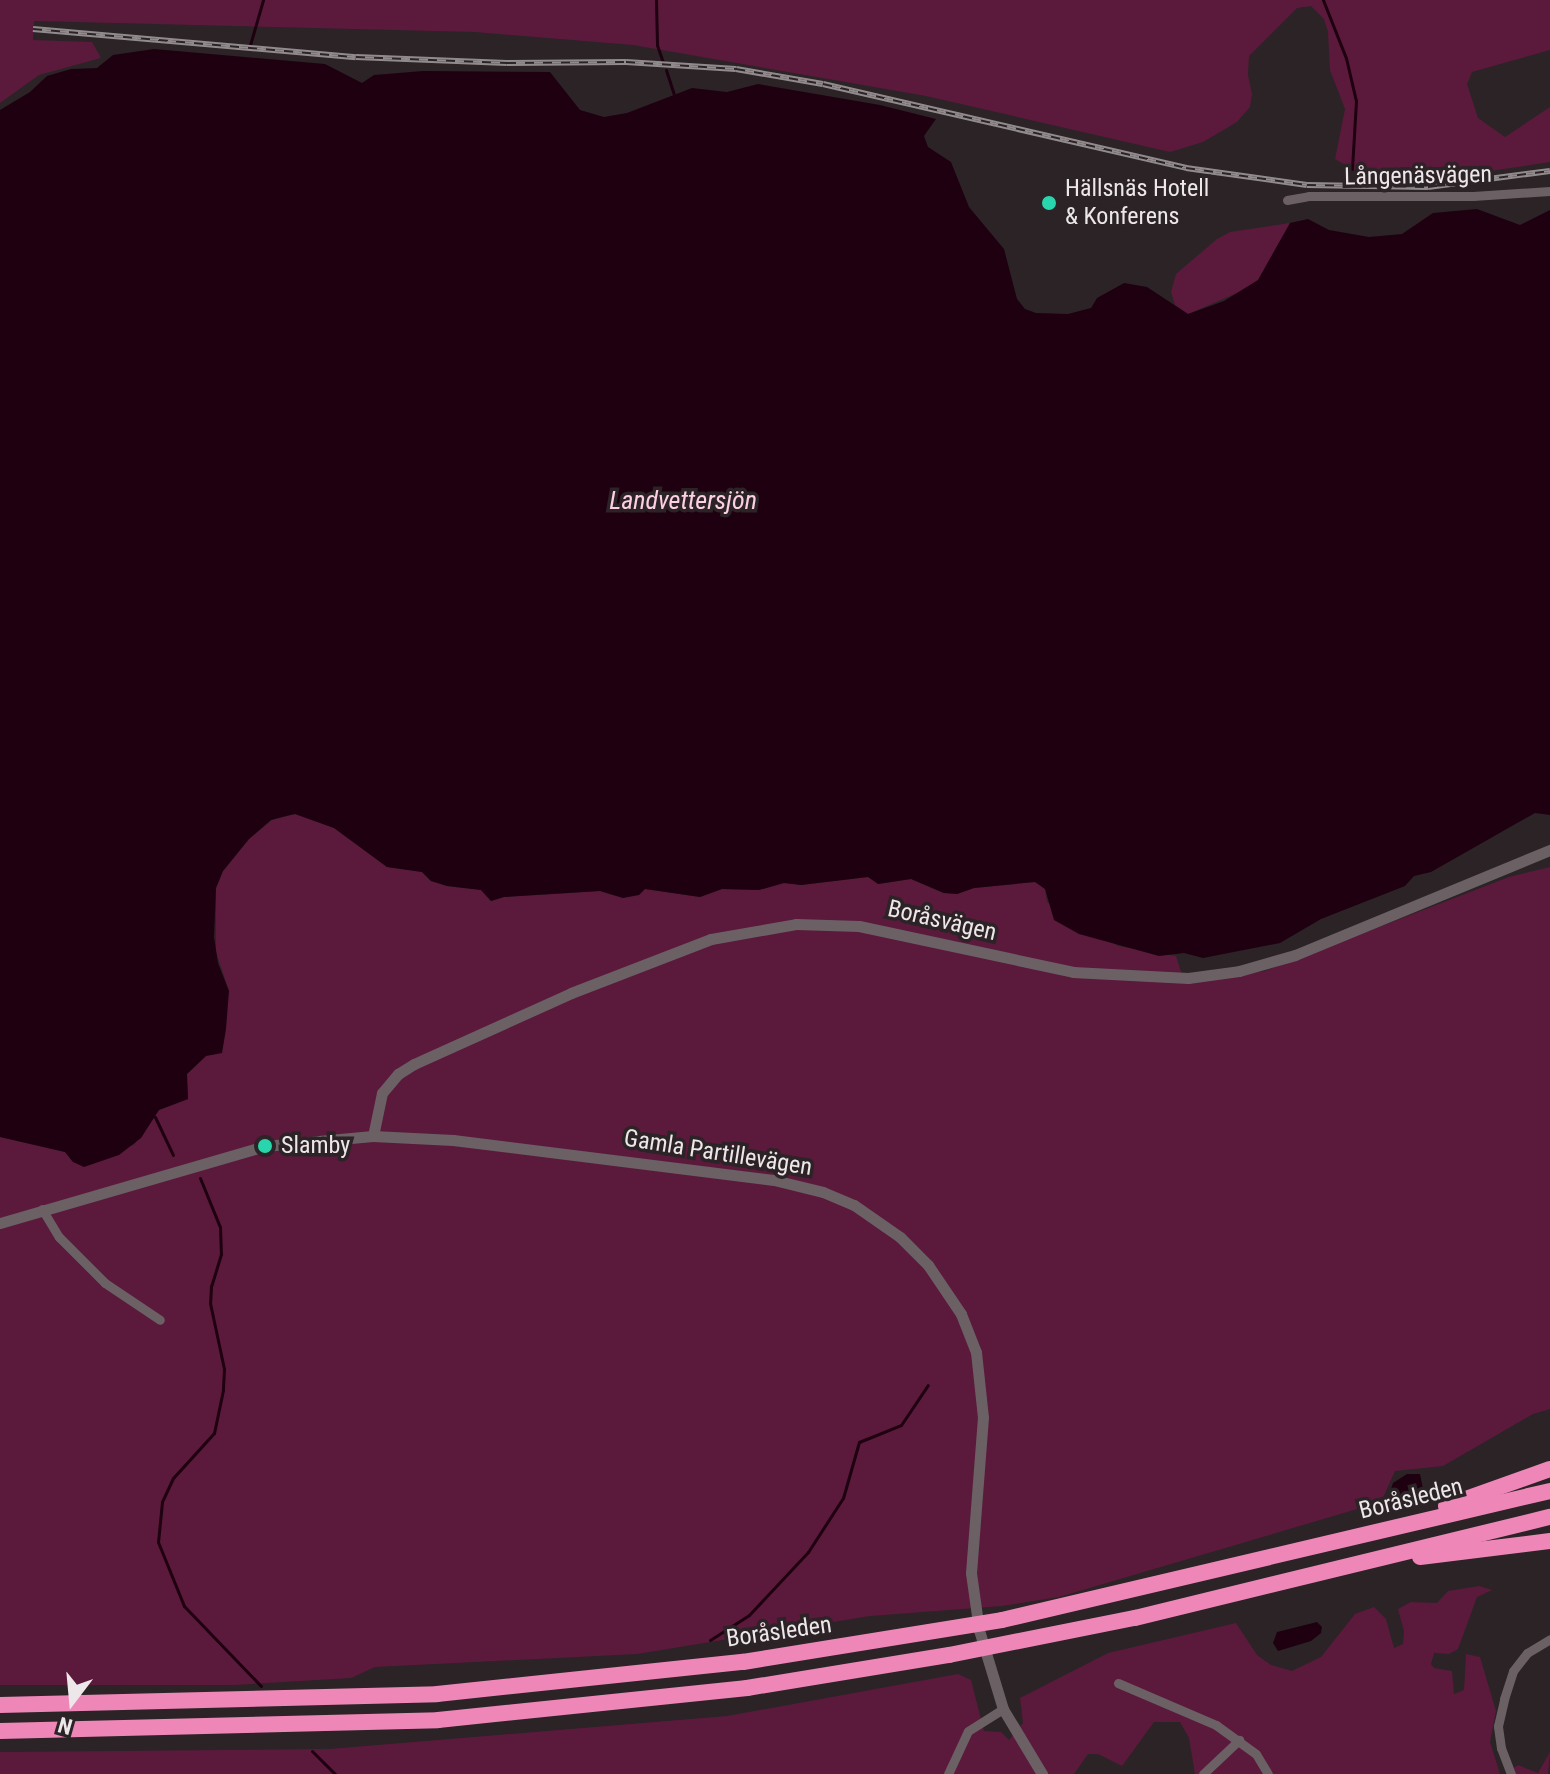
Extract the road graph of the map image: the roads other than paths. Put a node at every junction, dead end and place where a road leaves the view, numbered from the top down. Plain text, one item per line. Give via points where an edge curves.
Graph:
1 (1550, 191) edge
2 (1287, 200) dead end
3 (1550, 850) edge
4 (373, 1136) junction
5 (42, 1209) junction
6 (0, 1223) edge
7 (160, 1320) dead end
8 (1550, 1469) edge
9 (1550, 1491) edge
10 (1550, 1517) edge
11 (1359, 1536) junction
12 (1550, 1541) edge
13 (1363, 1562) junction
14 (1550, 1639) edge
15 (1118, 1683) dead end
16 (0, 1705) edge
17 (1003, 1709) junction
18 (0, 1731) edge
19 (1239, 1740) junction
20 (948, 1774) edge
21 (1042, 1774) edge
22 (1203, 1774) edge
23 (1268, 1774) edge
24 (1511, 1774) edge

1 - 2 street, Långenäsvägen
3 - 4 street, Boråsvägen via 1295,955 1188,978 1073,972 859,926 796,924 711,939 571,993 414,1064 382,1093
4 - 5 street, Gamla Partillevägen via 265,1146
4 - 17 street, Gamla Partillevägen via 453,1140 787,1183 854,1205 915,1250 961,1314 979,1367 982,1424 971,1573 979,1630
5 - 6 street, Gamla Partillevägen
5 - 7 street via 59,1237 105,1283
8 - 11 highway
9 - 11 highway, Boråsleden
10 - 13 highway, Boråsleden
11 - 16 highway, Boråsleden via 1002,1620 743,1662 437,1694
12 - 13 highway
13 - 18 highway, Boråsleden via 1006,1645 747,1688 438,1720
14 - 24 street via 1527,1653 1513,1671 1504,1699 1498,1726
15 - 19 street via 1200,1716
17 - 20 street via 968,1731
17 - 21 street, Gamla Partillevägen
19 - 22 street
19 - 23 street

